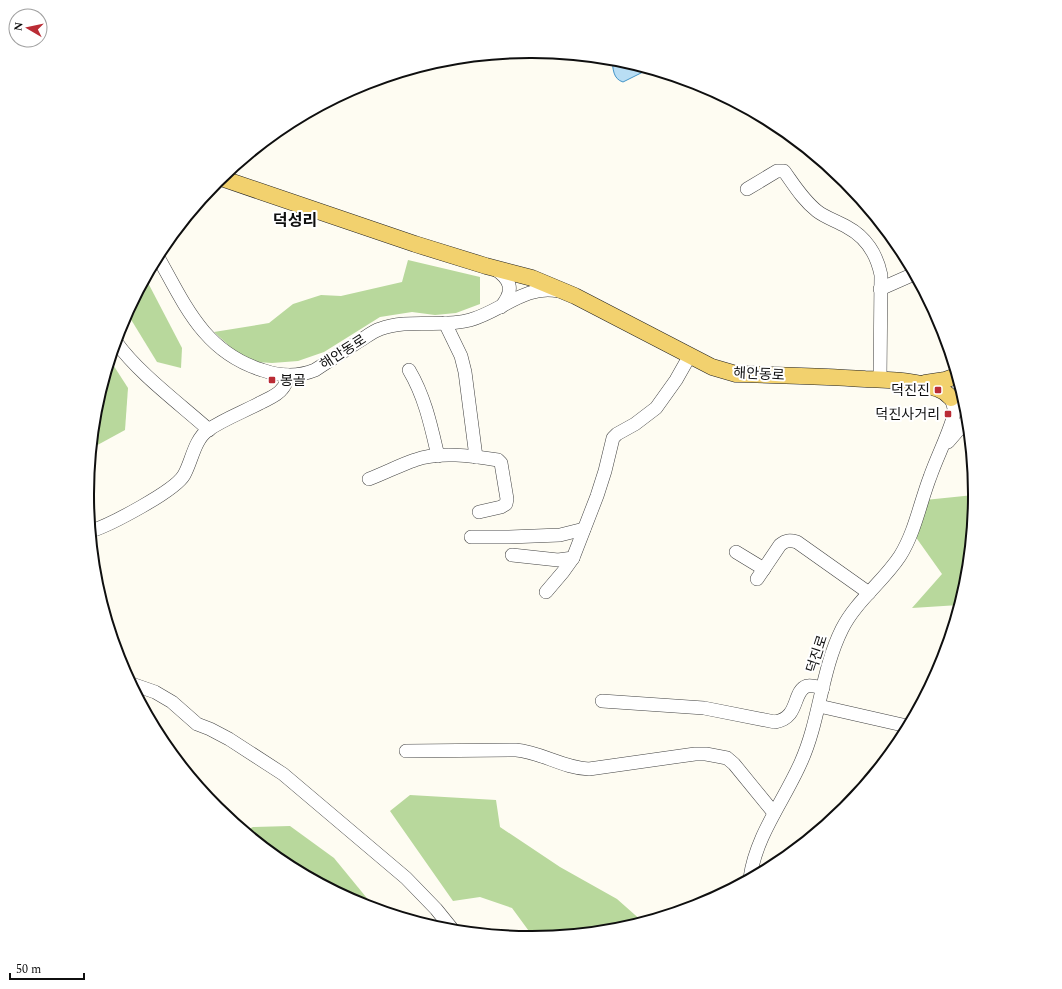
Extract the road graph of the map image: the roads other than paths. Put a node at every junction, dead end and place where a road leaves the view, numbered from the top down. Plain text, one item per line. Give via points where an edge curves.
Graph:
1 (226, 183) edge
2 (747, 189) dead end
3 (161, 263) edge
4 (494, 268) junction
5 (909, 276) edge
6 (880, 289) junction
7 (575, 296) junction
8 (501, 307) junction
9 (445, 324) junction
10 (121, 347) edge
11 (689, 357) junction
12 (409, 370) dead end
13 (288, 375) junction
14 (952, 378) edge
15 (880, 380) junction
16 (953, 381) edge
17 (914, 383) junction
18 (951, 398) junction
19 (959, 408) edge
20 (962, 426) edge
21 (209, 430) junction
22 (940, 453) junction
23 (438, 456) junction
24 (476, 457) junction
25 (370, 479) dead end
26 (479, 512) dead end
27 (584, 529) junction
28 (96, 530) edge
29 (471, 537) dead end
30 (736, 552) dead end
31 (512, 555) dead end
32 (572, 558) junction
33 (546, 592) dead end
34 (869, 593) junction
35 (139, 687) edge
36 (823, 688) junction
37 (602, 701) dead end
38 (819, 706) junction
39 (902, 725) edge
40 (406, 751) dead end
41 (774, 813) junction
42 (751, 872) edge
43 (448, 923) edge

1 - 4 main road, 해안동로
2 - 6 street via 777,171 784,171 797,191 817,211 862,237 868,244 879,267
3 - 13 street, 해안동로 via 192,316 210,340 247,365 266,372
4 - 7 main road, 해안동로 via 532,278
4 - 8 street via 502,274 509,285 507,300
5 - 6 street
6 - 15 street
7 - 8 street, 해안동로 via 553,290 535,291
7 - 11 main road, 해안동로
8 - 9 street, 해안동로 via 469,320
9 - 13 street, 해안동로 via 401,324 380,329 315,370
9 - 24 street via 461,356 465,372
10 - 21 street via 148,376
11 - 15 main road, 해안동로 via 736,374
11 - 27 street via 656,408 613,438 605,471
12 - 23 street via 418,384 427,409
13 - 21 street via 284,386 276,394
14 - 17 main road, 해안동로
15 - 17 main road, 해안동로
16 - 18 street
17 - 18 main road, 해안동로 via 946,392
18 - 19 street
18 - 22 street via 953,418
20 - 22 street
21 - 28 street via 200,440 178,483 139,508
22 - 34 street, 덕진로 via 907,542 892,567
23 - 24 street
23 - 25 street via 416,460
24 - 26 street via 498,460 501,463 507,499 502,507
27 - 29 street via 560,535
27 - 32 street
30 - 34 street via 761,574 780,545 791,540
31 - 32 street via 558,560
32 - 33 street
34 - 36 street, 덕진로 via 842,629
35 - 43 street via 172,702 197,724 229,739 283,774 406,878
36 - 37 street via 806,686 802,689 791,713 782,721 775,722 704,708
36 - 38 street, 덕진로
38 - 39 street
38 - 41 street, 덕진로 via 806,751
40 - 41 street via 528,751 568,766 589,770 683,755 712,755 727,758 734,764
41 - 42 street, 덕진로 via 759,845

